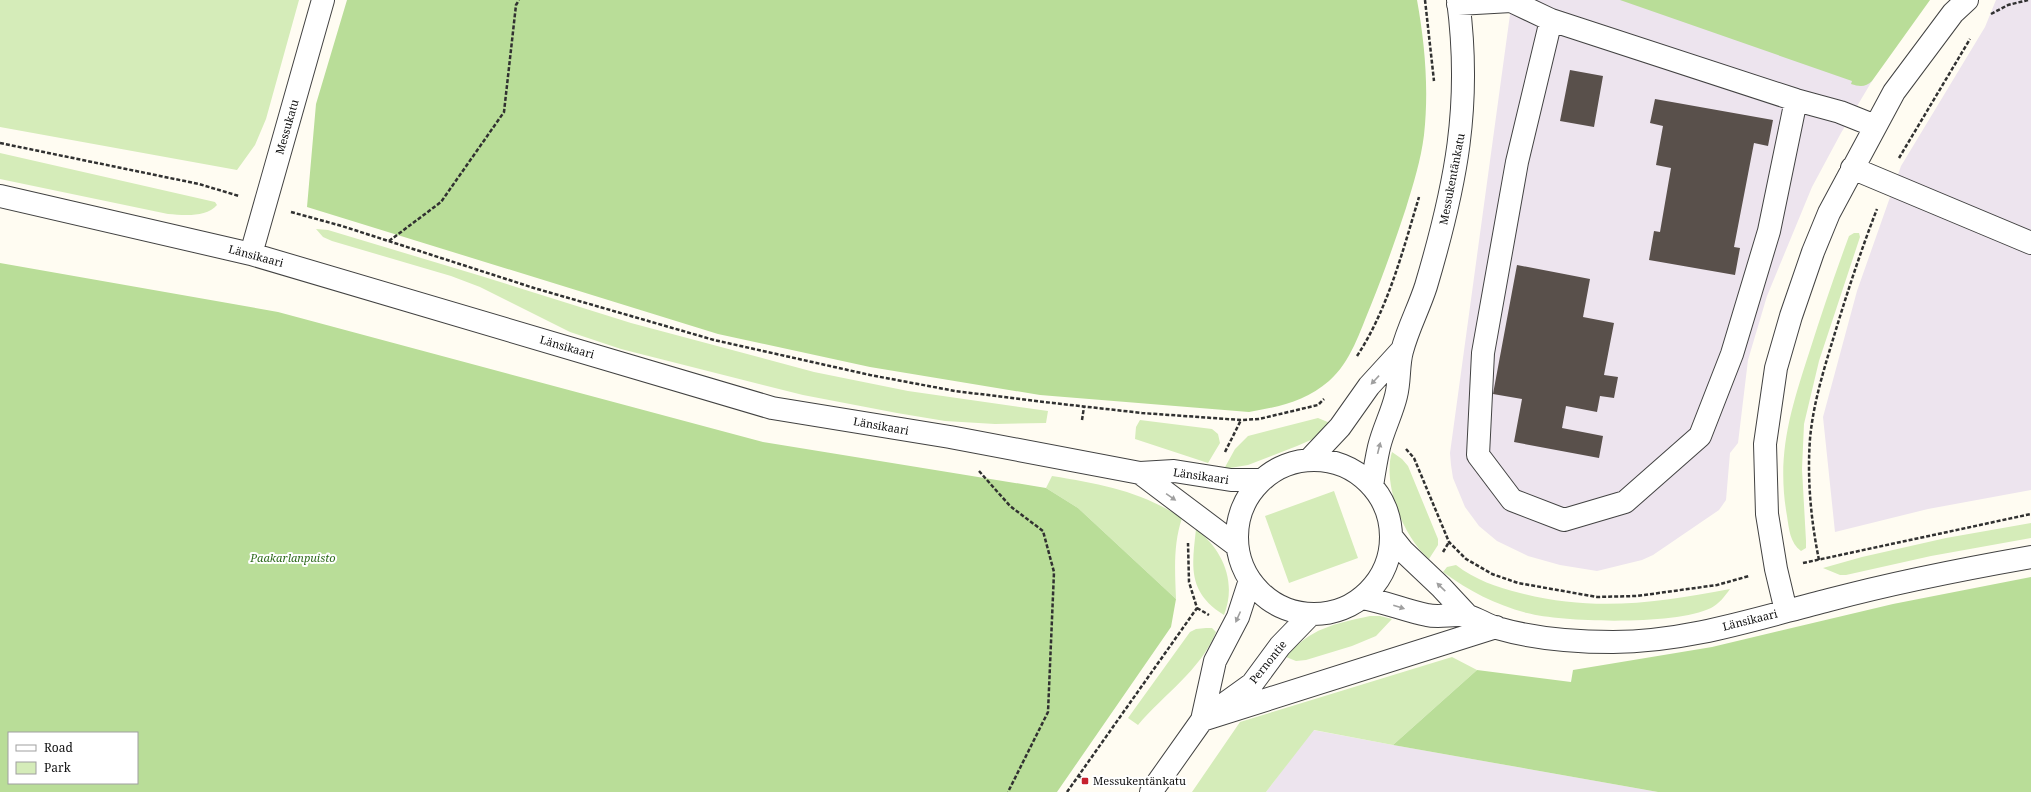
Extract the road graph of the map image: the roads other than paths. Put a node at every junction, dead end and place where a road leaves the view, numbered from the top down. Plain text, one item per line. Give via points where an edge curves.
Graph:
1 (323, 0) edge
2 (1967, 0) edge
3 (1458, 2) edge
4 (1551, 20) junction
5 (1796, 100) junction
6 (1875, 126) junction
7 (1852, 168) junction
8 (0, 196) edge
9 (2031, 243) edge
10 (251, 254) junction
11 (1401, 351) junction
12 (1309, 460) junction
13 (1140, 473) junction
14 (1261, 480) junction
15 (1372, 486) junction
16 (1391, 536) junction
17 (1237, 546) junction
18 (2031, 557) edge
19 (1250, 580) junction
20 (1361, 598) junction
21 (1786, 611) junction
22 (1311, 614) junction
23 (1468, 616) junction
24 (1496, 627) junction
25 (1202, 720) junction
26 (1151, 792) edge

1 - 10 street, Messukatu
2 - 6 street via 1953,13 1894,92
3 - 4 street via 1511,1
3 - 11 street, Messukentänkatu via 1464,71 1459,150 1438,246 1424,293
4 - 5 street
4 - 5 street via 1517,162 1483,353 1478,455 1512,500 1564,520 1625,502 1700,436 1732,354 1769,231
5 - 6 street via 1840,112
6 - 7 street
7 - 9 street
7 - 21 street via 1813,252 1776,368 1765,444 1767,514
8 - 10 street, Länsikaari
10 - 13 street, Länsikaari via 772,408 950,437
11 -> 12 street, Messukentänkatu via 1369,386 1340,427
15 -> 11 street, Messukentänkatu via 1379,447 1397,394
12 - 14 street via 1286,465
12 - 15 street via 1343,465 1359,474
13 - 14 street, Länsikaari via 1174,471 1231,480
13 -> 17 street, Länsikaari
14 - 17 street via 1250,494 1240,515
15 - 16 street via 1385,507
16 - 20 street via 1389,554 1381,576
23 -> 16 street, Länsikaari
17 - 19 street via 1241,564
18 - 21 street, Länsikaari via 1947,572
19 - 22 street via 1262,594 1277,605 1294,612
19 -> 25 street, Pernontie via 1238,617 1215,661
20 - 22 street via 1340,610
20 -> 23 street, Länsikaari via 1379,600 1428,616
21 - 24 street, Länsikaari via 1702,632 1615,642 1540,637
22 - 25 street, Pernontie via 1280,646 1252,684
23 - 24 street, Länsikaari
24 - 25 street
25 - 26 street, Pernontie

